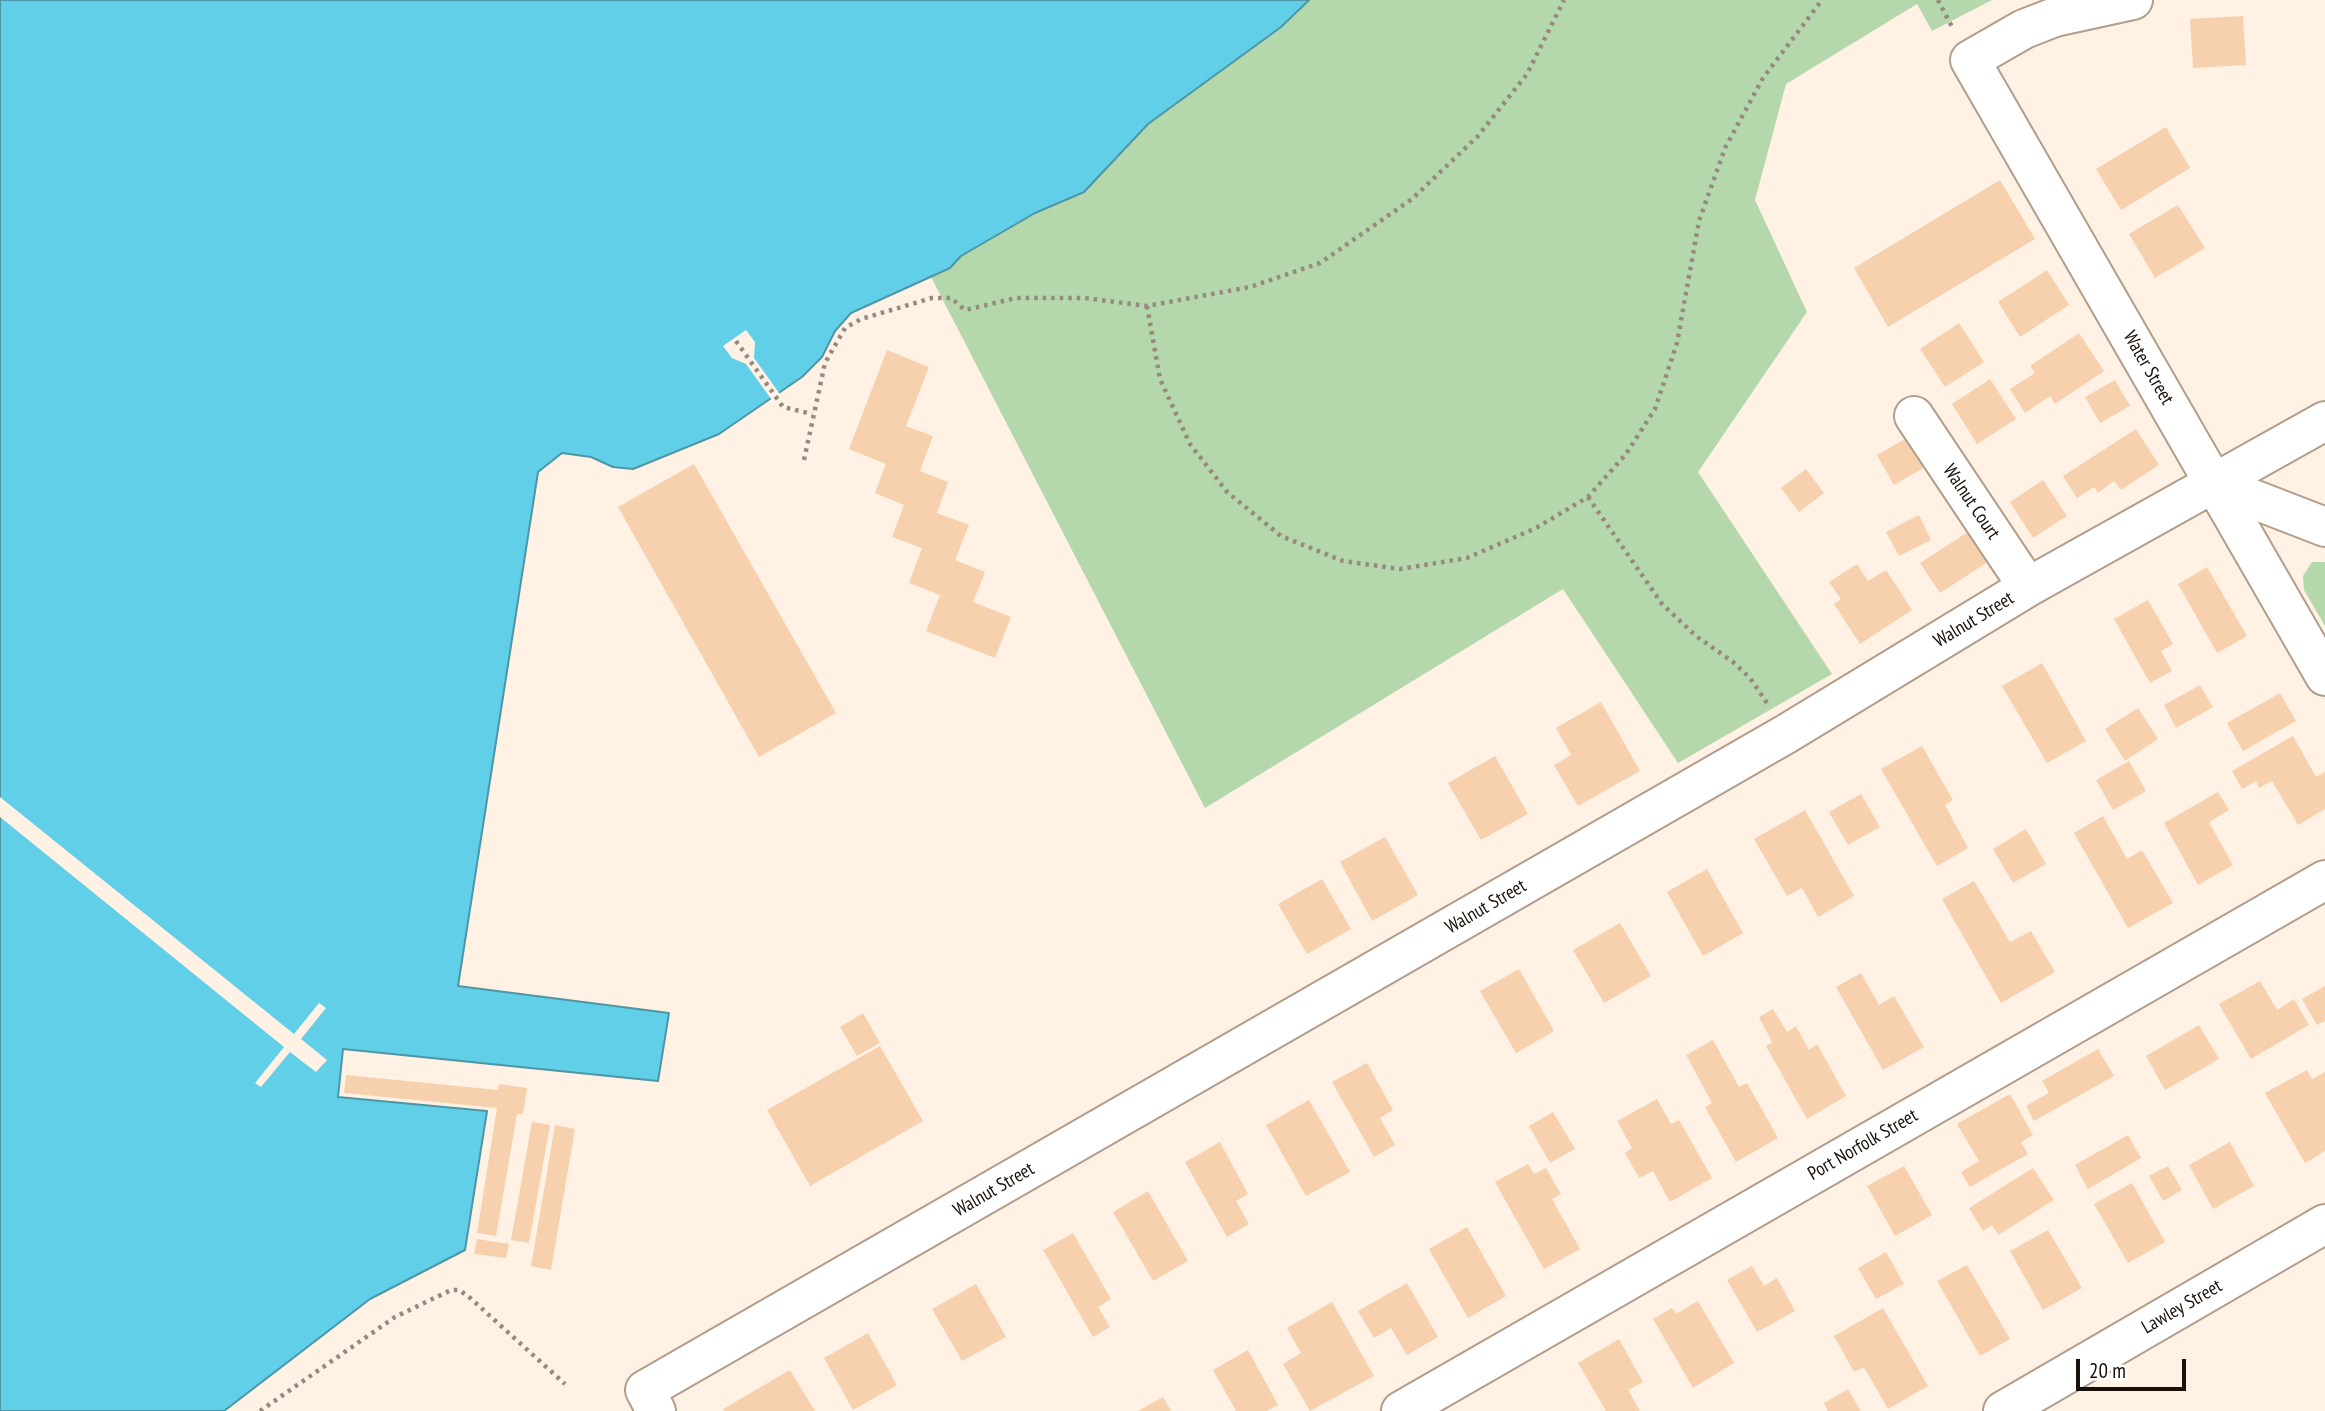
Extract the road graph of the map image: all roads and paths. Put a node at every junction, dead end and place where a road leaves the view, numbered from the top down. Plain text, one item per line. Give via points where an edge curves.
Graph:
1 (1564, 0) edge
2 (1822, 0) edge
3 (1946, 0) edge
4 (2133, 0) edge
5 (1939, 1) edge
6 (1147, 306) junction
7 (736, 341) dead end
8 (812, 414) junction
9 (1914, 416) dead end
10 (2325, 421) edge
11 (804, 460) dead end
12 (2214, 484) junction
13 (1588, 497) junction
14 (2325, 527) edge
15 (2028, 587) junction
16 (2325, 676) edge
17 (1770, 708) dead end
18 (2325, 880) edge
19 (2325, 1224) edge
20 (565, 1384) dead end
21 (650, 1401) edge
22 (260, 1411) edge
23 (1401, 1411) edge
24 (2003, 1411) edge

1 - 6 path via 1527,74 1478,136 1412,199 1320,263 1250,287
2 - 13 path via 1779,53 1736,124 1699,221 1677,344 1661,395 1636,441
3 - 5 path
4 - 12 street, Water Street via 2054,17 1970,60
6 - 8 path via 1085,298 1016,298 965,310 951,299 932,298 861,319 845,328 825,363
6 - 13 path via 1160,379 1190,444 1227,492 1281,536 1343,561 1400,569 1467,558 1536,528
7 - 8 path via 783,407
8 - 11 path
9 - 15 street, Walnut Court
10 - 12 street, Walnut Street
12 - 14 street
12 - 15 street, Walnut Street
12 - 16 street, Water Street
13 - 17 path via 1662,604 1743,672
15 - 21 street, Walnut Street
18 - 23 street, Port Norfolk Street
19 - 24 street, Lawley Street
20 - 22 path via 468,1296 451,1290 395,1317

